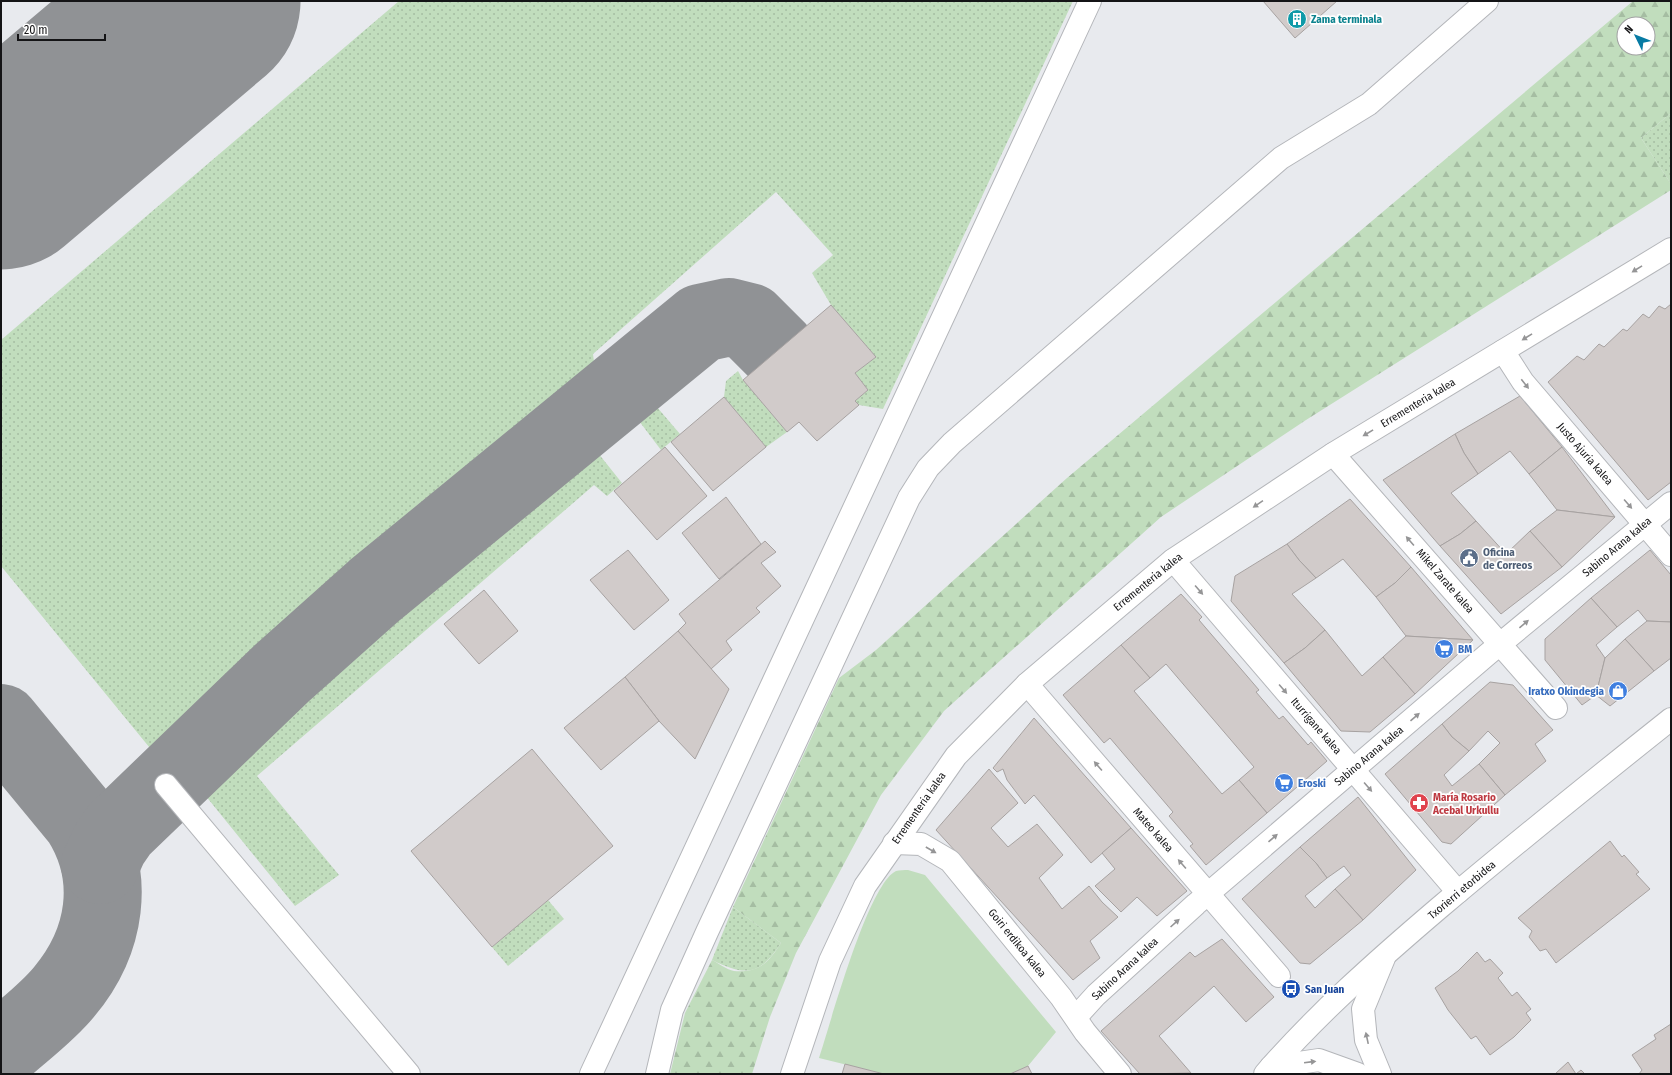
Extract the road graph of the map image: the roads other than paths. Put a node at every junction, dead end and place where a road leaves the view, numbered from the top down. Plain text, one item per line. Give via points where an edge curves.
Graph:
1 (1090, 1) edge
2 (1487, 1) edge
3 (1666, 258) edge
4 (1503, 352) junction
5 (1333, 454) junction
6 (1671, 503) edge
7 (1645, 524) junction
8 (1671, 554) edge
9 (1173, 560) junction
10 (1500, 644) junction
11 (1027, 684) junction
12 (1556, 708) dead end
13 (1671, 719) edge
14 (1353, 770) junction
15 (166, 785) dead end
16 (894, 843) junction
17 (1458, 892) junction
18 (1208, 894) junction
19 (1385, 954) junction
20 (1279, 976) dead end
21 (1096, 995) junction
22 (1061, 997) junction
23 (1076, 1017) junction
24 (1268, 1070) edge
25 (409, 1074) edge
26 (591, 1074) edge
27 (657, 1074) edge
28 (792, 1074) edge
29 (1120, 1074) edge
30 (1358, 1074) edge
31 (1380, 1074) edge

1 - 26 street
2 - 27 street via 1369,104 1281,158 952,443 928,468 909,498 703,940 672,1010
3 -> 4 street, Errementeria kalea
4 -> 5 street, Errementeria kalea
4 -> 7 street, Justo Ajuria kalea via 1523,382
5 -> 9 street, Errementeria kalea
10 -> 5 street, Mikel Zarate kalea
6 - 7 street, Sabino Arana kalea
7 - 8 street, Justo Ajuria kalea
10 -> 7 street, Sabino Arana kalea
9 - 11 street, Errementeria kalea
9 -> 14 street, Iturrigane kalea
10 - 12 street, Mikel Zarate kalea
14 -> 10 street, Sabino Arana kalea
11 - 16 street, Errementeria kalea via 956,756
18 -> 11 street, Mateo kalea
13 - 17 street, Txorierri etorbidea
14 -> 17 street, Iturrigane kalea
18 -> 14 street, Sabino Arana kalea
15 - 25 street
16 -> 22 street, Goiri erdikoa kalea via 921,844 950,861
16 - 28 street, Errementeria kalea via 865,886 830,960
17 - 19 street, Txorierri etorbidea
18 - 20 street, Mateo kalea
21 -> 18 street, Sabino Arana kalea
19 - 24 street, Txorierri etorbidea via 1330,1004
31 -> 19 street via 1366,1040 1363,1009
21 - 22 street via 1082,1001
21 - 23 street, Sabino Arana kalea
22 - 23 street, Goiri erdikoa kalea
23 - 29 street, Goiri erdikoa kalea via 1085,1032
24 -> 30 street via 1319,1060

